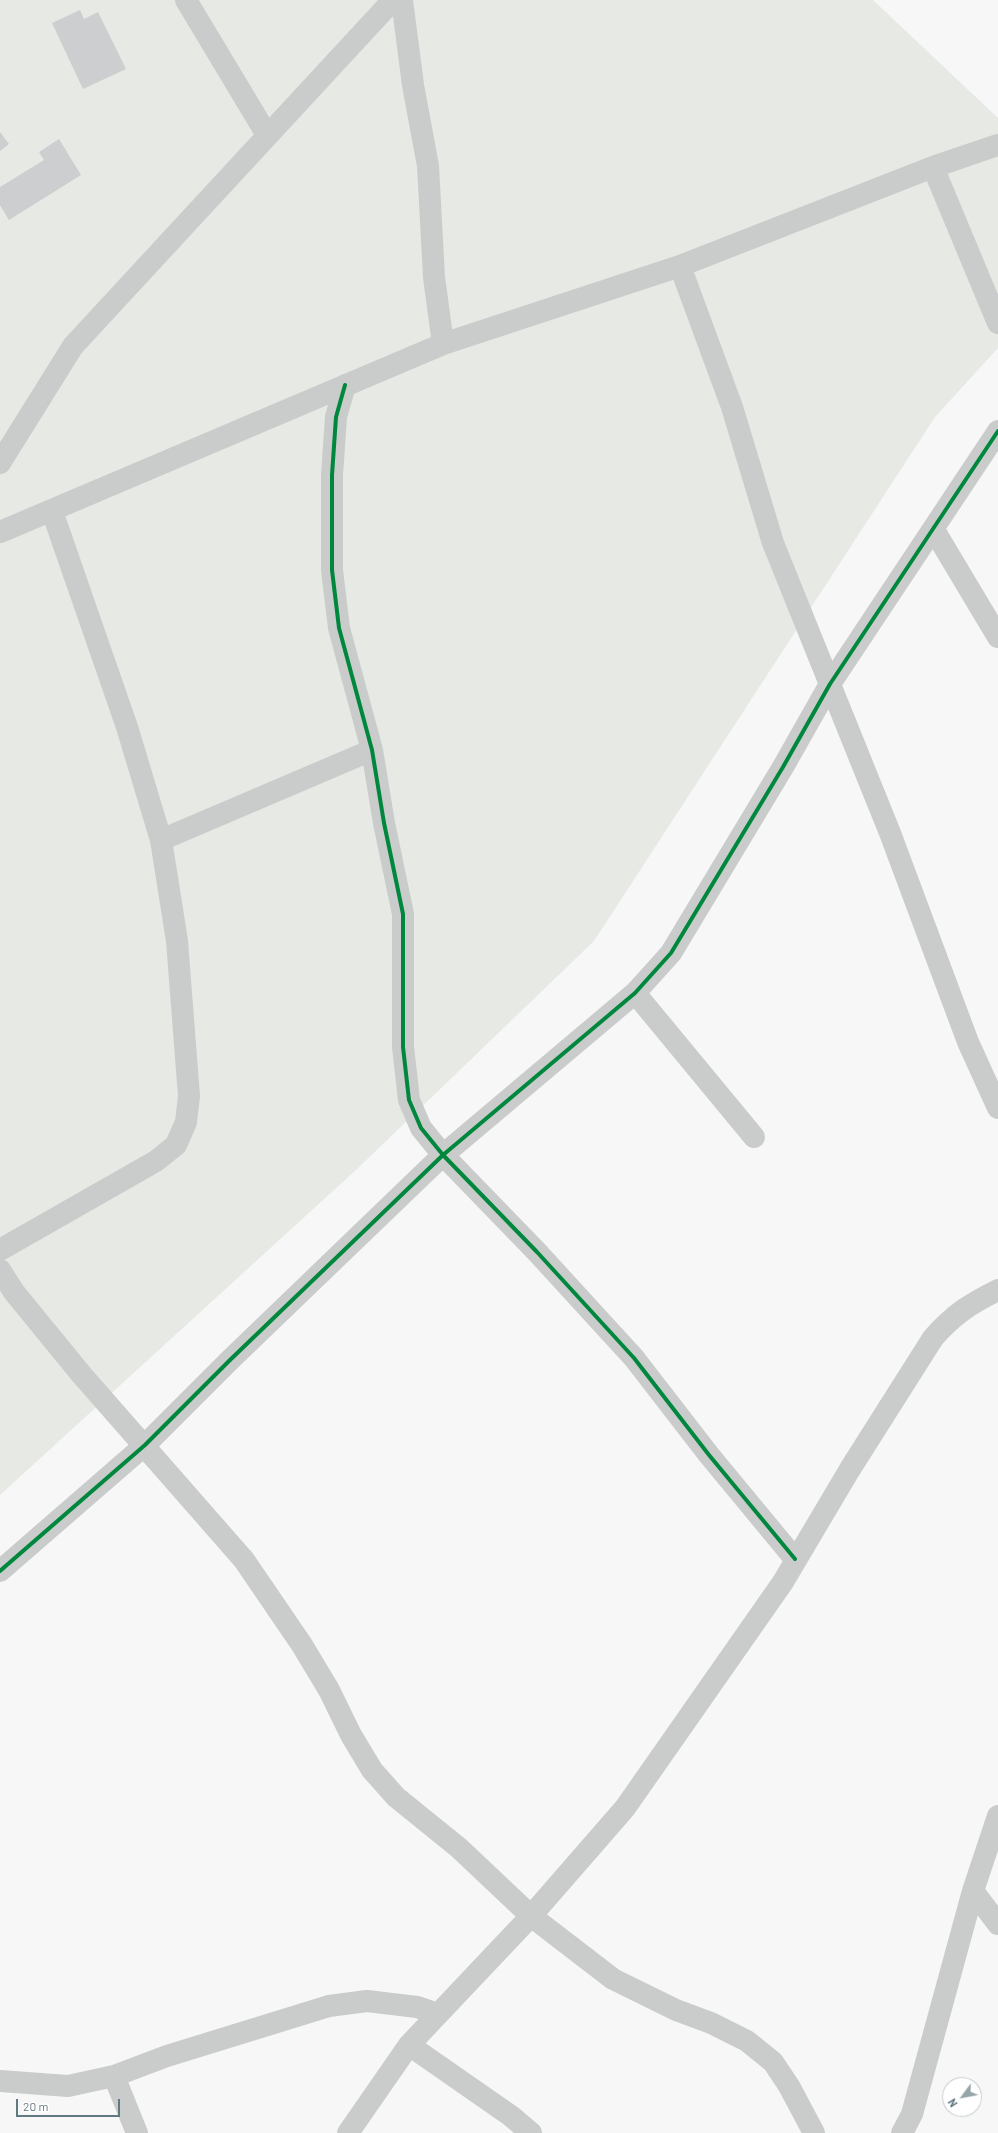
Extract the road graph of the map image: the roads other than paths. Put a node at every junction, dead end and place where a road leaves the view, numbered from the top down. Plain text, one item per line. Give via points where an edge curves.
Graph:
1 (186, 0) edge
2 (393, 0) edge
3 (402, 0) edge
4 (267, 135) junction
5 (998, 145) edge
6 (933, 167) junction
7 (680, 266) junction
8 (998, 323) edge
9 (443, 344) junction
10 (345, 386) junction
11 (998, 431) edge
12 (0, 461) edge
13 (52, 511) junction
14 (934, 530) junction
15 (0, 532) edge
16 (998, 637) edge
17 (830, 684) junction
18 (372, 750) junction
19 (161, 840) junction
20 (635, 993) junction
21 (998, 1108) edge
22 (754, 1137) dead end
23 (443, 1155) junction
24 (0, 1250) edge
25 (0, 1270) edge
26 (998, 1290) edge
27 (145, 1446) junction
28 (795, 1559) junction
29 (0, 1571) edge
30 (998, 1816) edge
31 (974, 1891) junction
32 (531, 1916) junction
33 (998, 1924) edge
34 (438, 2014) junction
35 (409, 2045) junction
36 (114, 2076) junction
37 (0, 2081) edge
38 (137, 2133) edge
39 (348, 2133) edge
40 (531, 2133) edge
41 (814, 2133) edge
42 (902, 2133) edge

1 - 4 street
2 - 4 street
3 - 9 street via 413,85 428,166 434,278
4 - 12 street via 73,346
5 - 6 street
6 - 7 street
6 - 8 street
7 - 9 street
7 - 17 street via 732,407 773,543
9 - 10 street
10 - 13 street
10 - 18 street via 336,417 332,475 332,570 339,628
11 - 14 street
13 - 15 street
13 - 19 street via 127,727
14 - 16 street
14 - 17 street
17 - 20 street via 671,953
17 - 21 street via 890,833 968,1042
18 - 19 street
18 - 23 street via 403,914 403,1047 409,1100 421,1128
19 - 24 street via 177,941 190,1096 186,1122 176,1145 156,1162
20 - 22 street
20 - 23 street
23 - 27 street via 230,1360
23 - 28 street via 538,1252 634,1358 709,1455
25 - 27 street via 14,1292 81,1374
26 - 28 street via 949,1319 933,1338
27 - 29 street
27 - 32 street via 244,1560 325,1684 372,1770 396,1797 459,1848
28 - 32 street via 783,1582 625,1808
30 - 31 street
31 - 33 street
31 - 42 street via 912,2114
32 - 34 street
32 - 41 street via 613,1979 747,2041 773,2062 790,2086
34 - 35 street
34 - 36 street via 417,2007 367,2001 329,2006 167,2056
35 - 39 street via 362,2109
35 - 40 street via 511,2116
36 - 37 street via 68,2086
36 - 38 street

